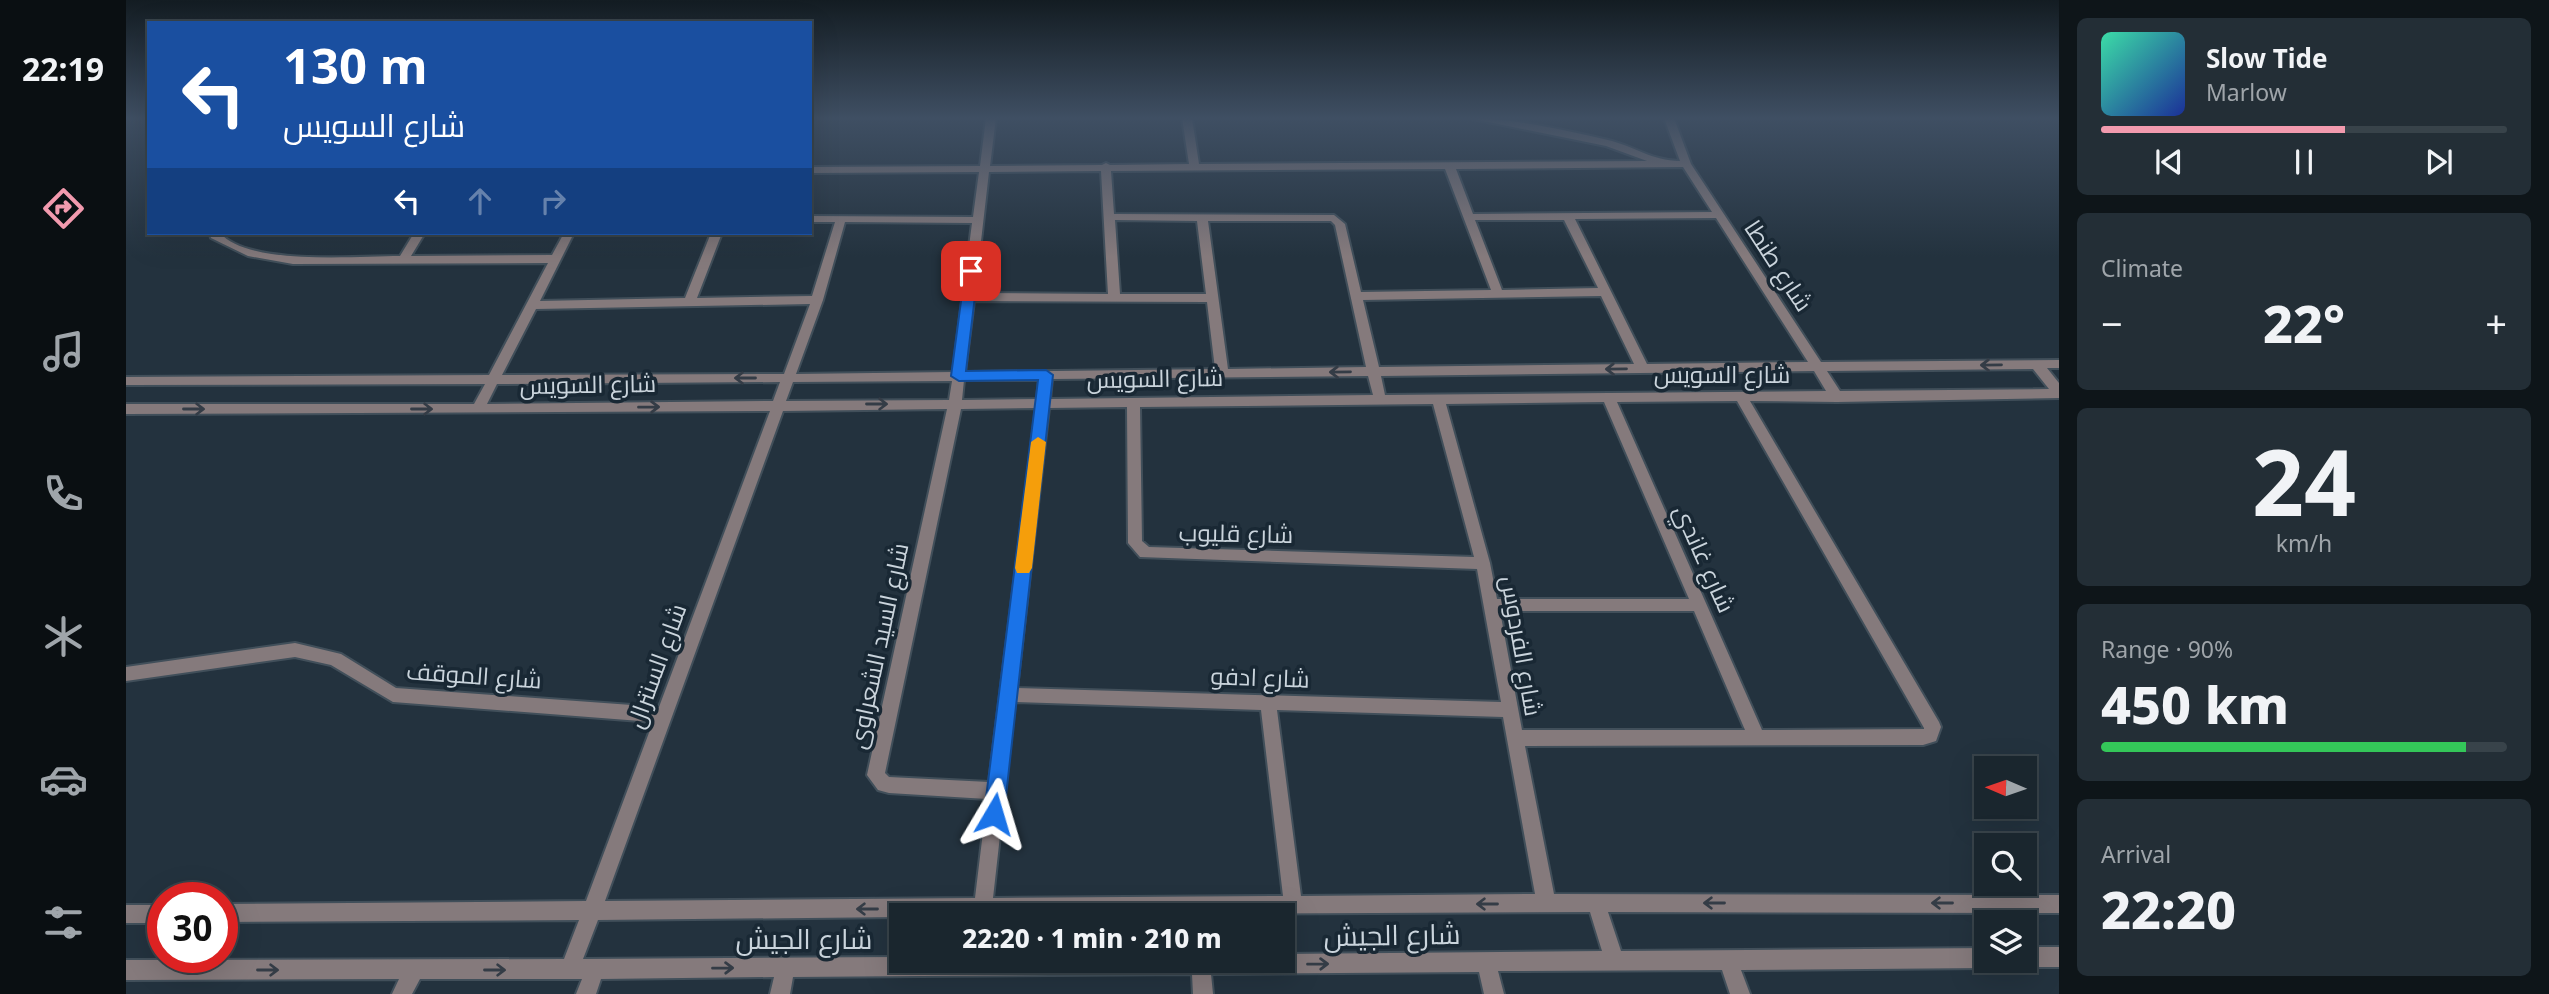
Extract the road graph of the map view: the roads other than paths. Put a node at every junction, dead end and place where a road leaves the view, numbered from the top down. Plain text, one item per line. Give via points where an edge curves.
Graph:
1 (1580, 164) edge
2 (1686, 164) edge
3 (1449, 165) junction
4 (1106, 166) junction
5 (1194, 166) joint
6 (984, 167) junction
7 (812, 170) edge
8 (1719, 215) junction
9 (1202, 216) junction
10 (1568, 216) junction
11 (1109, 217) junction
12 (1469, 217) junction
13 (812, 219) edge
14 (841, 219) junction
15 (977, 220) junction
16 (215, 235) edge
17 (418, 235) edge
18 (568, 235) edge
19 (716, 235) edge
20 (402, 260) junction
21 (555, 260) junction
22 (1605, 292) junction
23 (1498, 294) junction
24 (968, 296) junction
25 (1357, 296) junction
26 (1114, 298) junction
27 (1213, 299) junction
28 (817, 300) junction
29 (690, 302) junction
30 (532, 305) junction
31 (2036, 364) junction
32 (2059, 364) edge
33 (1818, 366) junction
34 (1643, 369) junction
35 (1373, 372) junction
36 (1222, 373) junction
37 (1046, 375) junction
38 (959, 376) junction
39 (494, 378) junction
40 (787, 378) junction
41 (126, 381) edge
42 (2059, 393) edge
43 (1608, 397) junction
44 (1741, 397) junction
45 (1837, 397) junction
46 (1438, 399) junction
47 (1380, 400) junction
48 (1133, 402) junction
49 (1043, 403) junction
50 (955, 404) junction
51 (777, 405) junction
52 (478, 409) junction
53 (126, 410) edge
54 (1483, 563) junction
55 (1491, 605) junction
56 (1699, 605) junction
57 (126, 674) edge
58 (1009, 695) junction
59 (1268, 703) junction
60 (1509, 710) junction
61 (663, 715) junction
62 (1515, 738) junction
63 (1757, 738) junction
64 (997, 791) junction
65 (984, 903) edge
66 (1293, 903) edge
67 (1546, 903) junction
68 (1596, 903) junction
69 (2059, 904) edge
70 (1295, 905) edge
71 (889, 908) edge
72 (592, 910) junction
73 (238, 913) edge
74 (126, 914) edge
75 (147, 914) edge
76 (2037, 957) edge
77 (2059, 957) edge
78 (1974, 958) edge
79 (1728, 960) junction
80 (1615, 961) junction
81 (1486, 962) junction
82 (1295, 963) edge
83 (889, 966) edge
84 (786, 967) junction
85 (414, 970) junction
86 (570, 970) junction
87 (596, 970) junction
88 (1202, 973) edge
89 (128, 975) edge
90 (402, 994) edge
91 (586, 994) edge
92 (780, 994) edge
93 (1203, 994) edge
94 (1494, 994) edge
95 (1740, 994) edge

1 - 3 street
2 - 8 street, شارع طنطا
3 - 5 street
3 - 12 street
4 - 5 street
4 - 6 street
4 - 11 street
6 - 7 street
6 - 15 street
8 - 10 street
8 - 33 street, شارع طنطا
9 - 11 street
9 - 25 street via 1329,216 1340,224
9 - 27 street
10 - 12 street
10 - 22 street
11 - 26 street
12 - 23 street
13 - 14 street
14 - 15 street
14 - 28 street, شارع السنترال
15 - 24 street
16 - 20 street via 260,257
17 - 20 street
18 - 21 street
19 - 29 street
20 - 21 street
21 - 30 street
22 - 23 street
22 - 34 street
23 - 25 street
24 - 26 street
24 - 38 street
25 - 35 street
26 - 27 street
27 - 36 street
28 - 29 street
28 - 40 street, شارع السنترال
29 - 30 street
30 - 39 street
31 - 32 street, شارع السويس
31 -> 33 street, شارع السويس
31 - 42 street
33 - 34 street, شارع السويس
33 - 45 street, شارع طنطا
34 -> 35 street, شارع السويس
35 -> 36 street, شارع السويس
35 - 47 street
36 - 37 street, شارع السويس
37 - 38 street, شارع السويس
37 - 49 street
38 - 40 street, شارع السويس
38 - 50 street
40 -> 39 street, شارع السويس
39 - 41 street, شارع السويس
39 - 52 street
40 - 51 street, شارع السنترال
42 - 45 street, شارع السويس
43 - 44 street, شارع السويس
43 - 46 street, شارع السويس
43 - 56 street, شارع غاندي
44 - 45 street, شارع السويس
44 - 63 street via 1933,727 1930,736 1923,737
46 - 47 street, شارع السويس
46 - 54 street, شارع الفردوس
47 - 48 street, شارع السويس
48 - 49 street, شارع السويس
48 - 54 street, شارع قليوب via 1135,543 1145,554
49 - 50 street, شارع السويس
49 - 58 street
51 -> 50 street, شارع السويس
50 - 64 street, شارع السيد الشعراوى via 876,775 890,785
52 -> 51 street, شارع السويس
51 - 61 street, شارع السنترال
53 -> 52 street, شارع السويس
54 - 55 street, شارع الفردوس
55 - 56 street
55 - 60 street, شارع الفردوس
56 - 63 street, شارع غاندي
57 - 61 street, شارع الموقف via 295,650 335,659 393,695
58 - 59 street, شارع ادفو
58 - 64 street
59 - 60 street, شارع ادفو
59 - 66 street
60 - 62 street, شارع الفردوس
61 - 72 street, شارع السنترال
62 - 63 street
62 - 67 street, شارع الفردوس
64 - 65 street
67 - 68 street, شارع الجيش
67 -> 70 street, شارع الجيش
69 -> 68 street, شارع الجيش
68 - 80 street
71 -> 72 street, شارع الجيش
72 - 73 street, شارع الجيش
72 - 86 street, شارع السنترال
74 - 75 street
76 - 77 street
78 - 79 street, شارع الجيش
79 - 80 street, شارع الجيش
79 - 95 street
80 - 81 street, شارع الجيش
82 -> 81 street, شارع الجيش
81 - 94 street
83 - 84 street, شارع الجيش
87 -> 84 street, شارع الجيش
84 - 92 street
85 -> 86 street, شارع الجيش
89 -> 85 street, شارع الجيش
85 - 90 street
86 - 87 street, شارع الجيش
87 - 91 street
88 - 93 street

